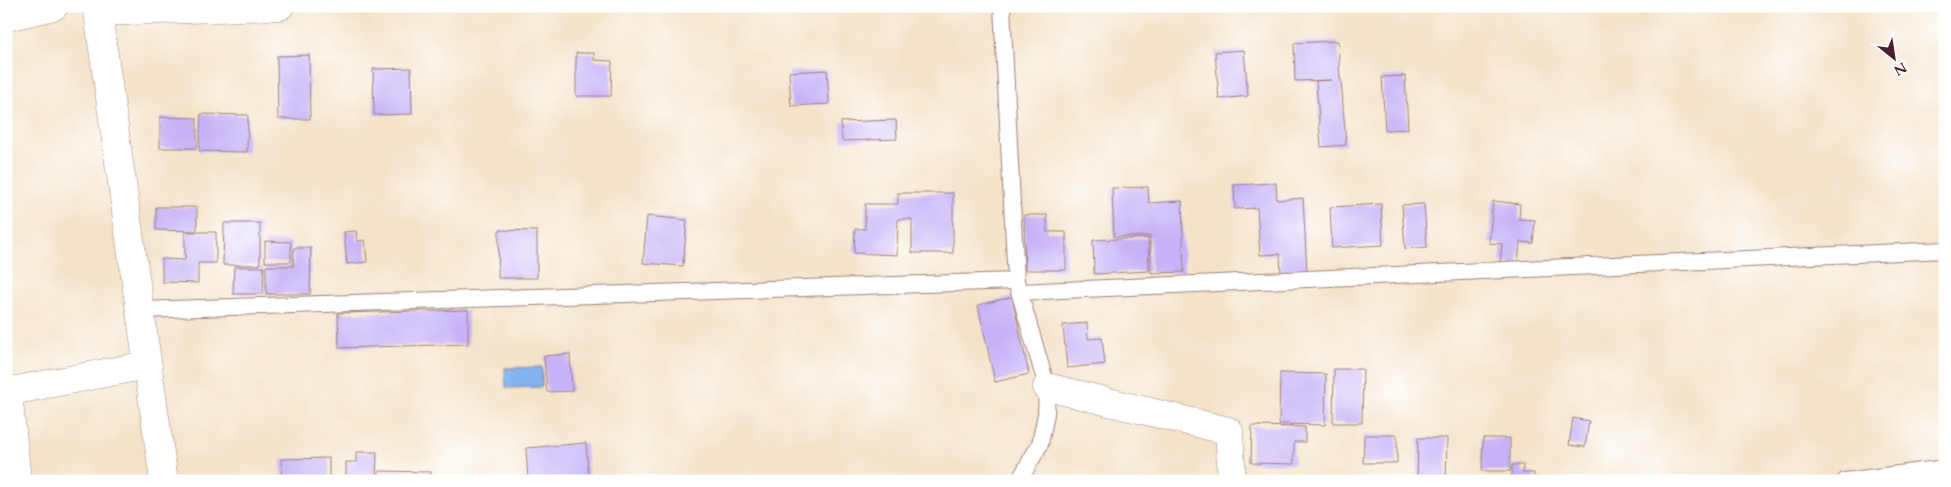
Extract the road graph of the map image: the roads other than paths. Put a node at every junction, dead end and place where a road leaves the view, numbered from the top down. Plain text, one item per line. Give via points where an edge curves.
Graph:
1 (54, 6) edge
2 (280, 6) edge
3 (1002, 6) edge
4 (98, 9) edge
5 (6, 17) edge
6 (1945, 250) edge
7 (1017, 286) junction
8 (140, 310) junction
9 (148, 365) junction
10 (1047, 387) junction
11 (7, 392) edge
12 (1945, 468) edge
13 (17, 481) edge
14 (164, 481) edge
15 (1019, 481) edge
16 (1232, 481) edge
17 (1845, 481) edge

1 - 5 street
2 - 4 street
3 - 7 lane
4 - 8 street
6 - 7 lane
7 - 8 lane
7 - 10 lane
8 - 9 street
9 - 11 street
9 - 14 street
10 - 15 lane via 1040,444
10 - 16 street via 1229,431
11 - 13 street
12 - 17 lane

